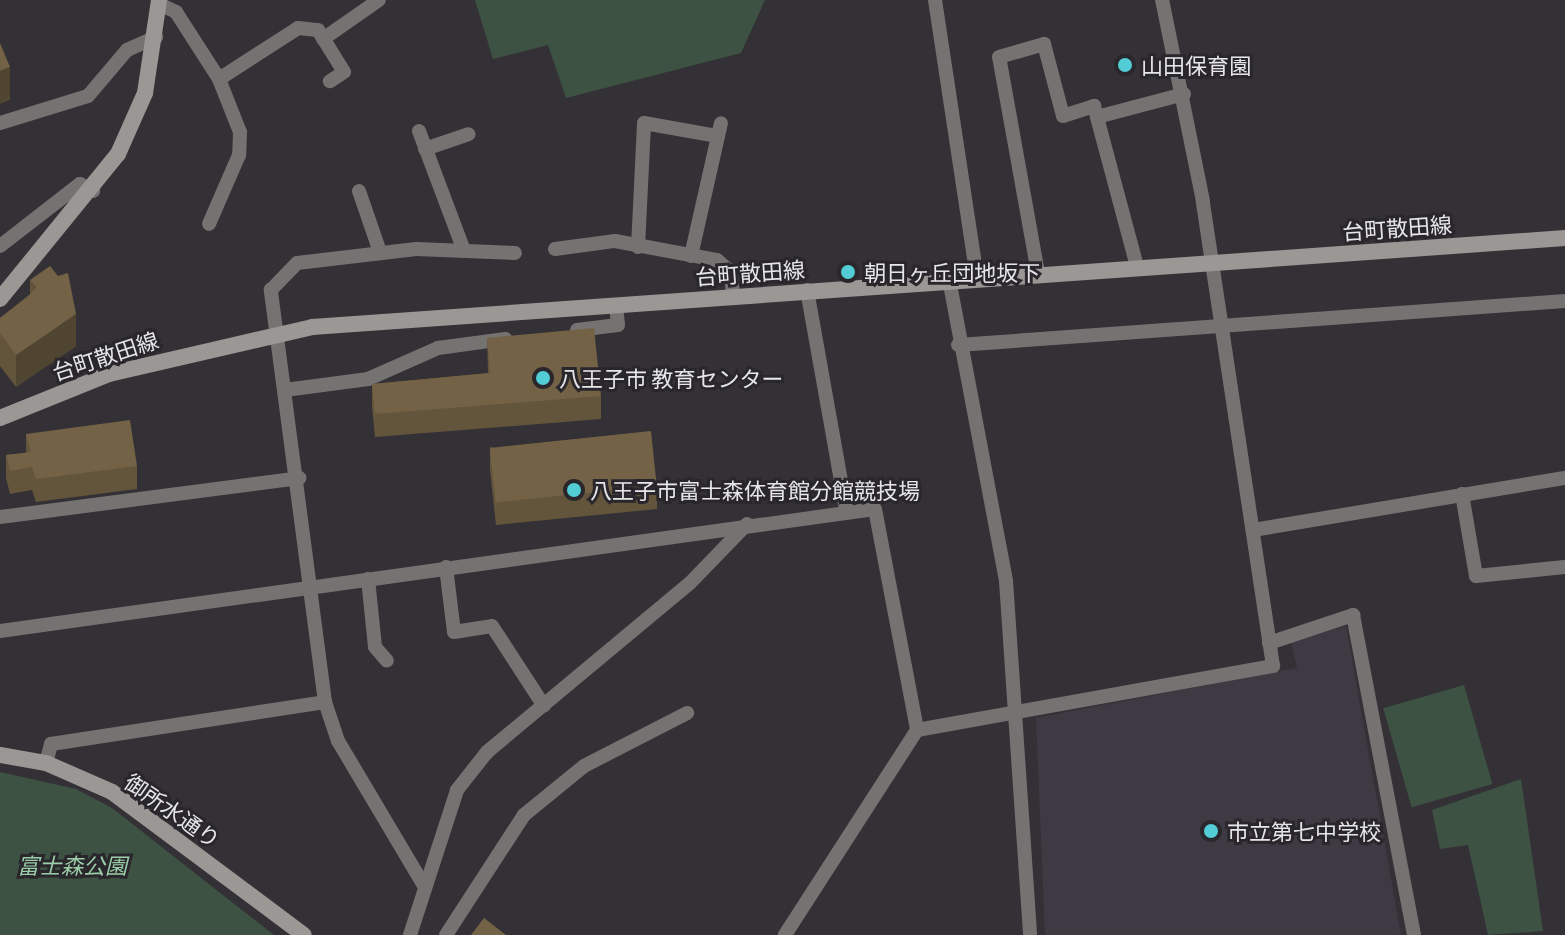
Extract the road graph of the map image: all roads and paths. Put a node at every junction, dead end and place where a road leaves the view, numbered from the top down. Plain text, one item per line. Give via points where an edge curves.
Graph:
1 (379, 0) edge
2 (935, 0) edge
3 (1162, 0) edge
4 (159, 2) edge
5 (156, 37) junction
6 (323, 39) junction
7 (219, 79) junction
8 (330, 81) dead end
9 (1184, 94) junction
10 (1097, 117) junction
11 (0, 123) edge
12 (419, 131) dead end
13 (469, 134) dead end
14 (425, 149) junction
15 (93, 191) junction
16 (359, 191) dead end
17 (209, 224) dead end
18 (1565, 238) edge
19 (0, 246) edge
20 (638, 247) junction
21 (555, 249) dead end
22 (464, 251) junction
23 (380, 252) junction
24 (515, 253) dead end
25 (691, 256) junction
26 (1211, 261) junction
27 (1137, 266) junction
28 (1038, 273) junction
29 (977, 277) junction
30 (949, 279) junction
31 (807, 290) junction
32 (733, 295) junction
33 (0, 299) edge
34 (1565, 301) edge
35 (616, 305) junction
36 (1221, 324) junction
37 (558, 333) edge
38 (528, 336) edge
39 (958, 345) junction
40 (285, 390) junction
41 (0, 418) edge
42 (299, 478) junction
43 (1565, 478) edge
44 (1462, 494) junction
45 (846, 509) junction
46 (0, 517) edge
47 (747, 524) junction
48 (1253, 530) junction
49 (446, 567) junction
50 (1565, 567) edge
51 (368, 579) junction
52 (312, 588) junction
53 (0, 631) edge
54 (1269, 643) junction
55 (387, 661) dead end
56 (325, 702) junction
57 (544, 706) junction
58 (687, 713) dead end
59 (1016, 715) junction
60 (917, 730) junction
61 (0, 755) edge
62 (46, 763) junction
63 (423, 884) junction
64 (304, 935) edge
65 (410, 935) edge
66 (446, 935) edge
67 (785, 935) edge
68 (1030, 935) edge
69 (1414, 935) edge

1 - 6 street
2 - 29 street
3 - 9 street
4 - 5 street
4 - 7 street via 176,12
5 - 11 street via 127,50 88,96
5 - 15 street via 140,109
6 - 7 street via 318,30 298,28
6 - 8 street via 344,72
7 - 17 street via 241,145
9 - 10 street
9 - 26 street
10 - 27 street
10 - 28 street via 1094,106 1063,116 1044,44 999,57
12 - 14 street
13 - 14 street
14 - 22 street
15 - 19 street via 80,184
15 - 33 street
16 - 23 street
18 - 26 street, 台町散田線
20 - 21 street via 615,241
20 - 25 street
20 - 25 street via 644,123 720,130
22 - 23 street
22 - 24 street
23 - 40 street via 297,263 271,290
25 - 32 street via 726,264
26 - 27 street, 台町散田線
26 - 36 street
27 - 28 street, 台町散田線
28 - 29 street, 台町散田線
29 - 30 street, 台町散田線
30 - 31 street, 台町散田線
30 - 39 street
31 - 32 street, 台町散田線
31 - 45 street
32 - 35 street, 台町散田線
34 - 36 street
35 - 37 street via 618,325
35 - 41 street, 台町散田線 via 268,333 109,374
36 - 39 street
36 - 48 street
38 - 40 street via 438,348 368,379
39 - 59 street via 996,509
40 - 42 street
42 - 46 street
42 - 52 street
43 - 44 street
44 - 48 street
44 - 50 street via 1476,576
45 - 47 street
45 - 60 street via 875,509
47 - 49 street
47 - 57 street via 690,583
48 - 54 street
49 - 51 street
49 - 57 street via 454,632 492,626
51 - 52 street
51 - 55 street via 375,647
52 - 53 street
52 - 56 street
54 - 59 street via 1273,666
54 - 69 street via 1353,615
56 - 62 street via 51,744
56 - 63 street via 338,741
57 - 63 street via 487,752 457,790
58 - 66 street via 584,766 524,815
59 - 60 street
59 - 68 street
60 - 67 street
61 - 62 street, 御所水通り
62 - 64 street, 御所水通り via 112,792
63 - 65 street

